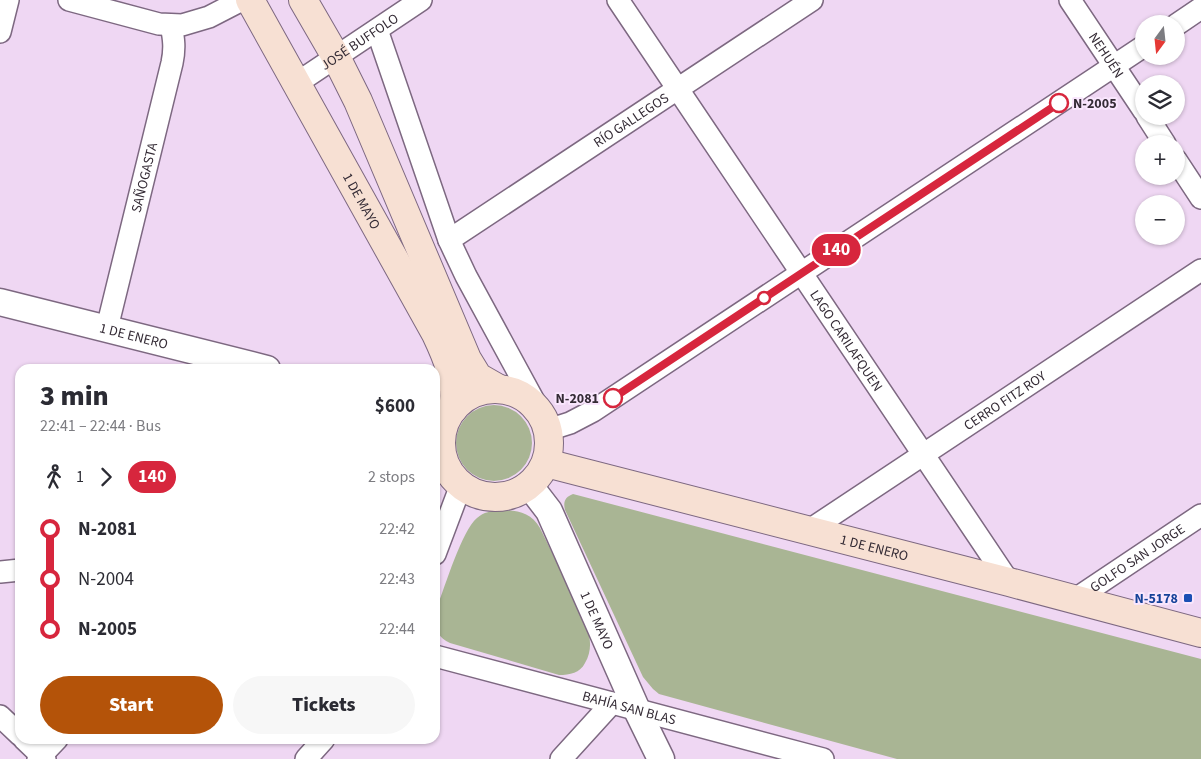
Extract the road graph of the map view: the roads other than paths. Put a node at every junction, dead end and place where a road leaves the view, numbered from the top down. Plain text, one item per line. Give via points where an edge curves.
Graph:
1 (8, 0) edge
2 (69, 0) edge
3 (242, 0) edge
4 (250, 0) edge
5 (303, 0) edge
6 (421, 0) edge
7 (618, 0) edge
8 (812, 0) edge
9 (1070, 0) edge
10 (1201, 8) edge
11 (1185, 19) edge
12 (171, 25) junction
13 (377, 30) junction
14 (0, 32) edge
15 (1135, 52) edge
16 (336, 57) junction
17 (1114, 66) junction
18 (298, 84) junction
19 (678, 89) junction
20 (1135, 98) edge
21 (1185, 174) edge
22 (1201, 198) edge
23 (449, 240) junction
24 (1201, 270) edge
25 (802, 273) junction
26 (0, 302) edge
27 (107, 328) junction
28 (247, 364) edge
29 (499, 389) junction
30 (444, 417) edge
31 (545, 422) junction
32 (923, 454) junction
33 (546, 463) junction
34 (461, 485) junction
35 (529, 485) junction
36 (1201, 515) edge
37 (808, 530) junction
38 (440, 541) edge
39 (1009, 582) junction
40 (1074, 600) junction
41 (1201, 633) edge
42 (440, 657) edge
43 (625, 706) junction
44 (0, 716) edge
45 (15, 730) edge
46 (28, 744) edge
47 (53, 744) edge
48 (320, 744) edge
49 (41, 758) edge
50 (811, 758) edge
51 (306, 759) edge
52 (561, 759) edge
53 (661, 759) edge

1 - 14 street
2 - 12 street
3 - 12 street via 195,22
4 - 18 main road, 1 DE MAYO
5 - 16 main road
6 - 13 street, JOSÉ BUFFOLO
7 - 19 street, LAGO CARILAFQUEN
8 - 19 street, RÍO GALLEGOS
9 - 17 street, NEHUÉN
10 - 11 street
12 - 27 street, SAÑOGASTA via 175,51
13 - 16 street, JOSÉ BUFFOLO
13 - 23 street
15 - 17 street
16 - 18 street, JOSÉ BUFFOLO
16 - 29 main road via 358,101 466,359 478,377
17 - 20 street, NEHUÉN
17 - 25 street
18 - 30 main road, 1 DE MAYO via 443,348 455,399
19 - 23 street, RÍO GALLEGOS
19 - 25 street, LAGO CARILAFQUEN
21 - 22 street
23 - 31 street
24 - 32 street, CERRO FITZ ROY
25 - 31 street via 593,411 570,423
25 - 32 street, LAGO CARILAFQUEN
26 - 27 street, 1 DE ENERO
27 - 28 street, 1 DE ENERO
29 - 30 main road via 481,390 466,397
29 - 31 main road via 515,392 530,401
30 - 34 main road via 443,457 450,473
31 - 33 main road via 550,447
32 - 37 street, CERRO FITZ ROY
32 - 39 street, LAGO CARILAFQUEN
33 - 35 main road
33 - 37 main road, 1 DE ENERO
34 - 35 main road via 490,497 505,496
34 - 38 street
35 - 43 street, 1 DE MAYO via 549,511
36 - 40 street, GOLFO SAN JORGE
37 - 39 main road, 1 DE ENERO
39 - 40 main road, 1 DE ENERO
40 - 41 main road, 1 DE ENERO
42 - 43 street, BAHÍA SAN BLAS
43 - 50 street, BAHÍA SAN BLAS
43 - 52 street
43 - 53 street, 1 DE MAYO
44 - 45 street
46 - 49 street
47 - 49 street
48 - 51 street

